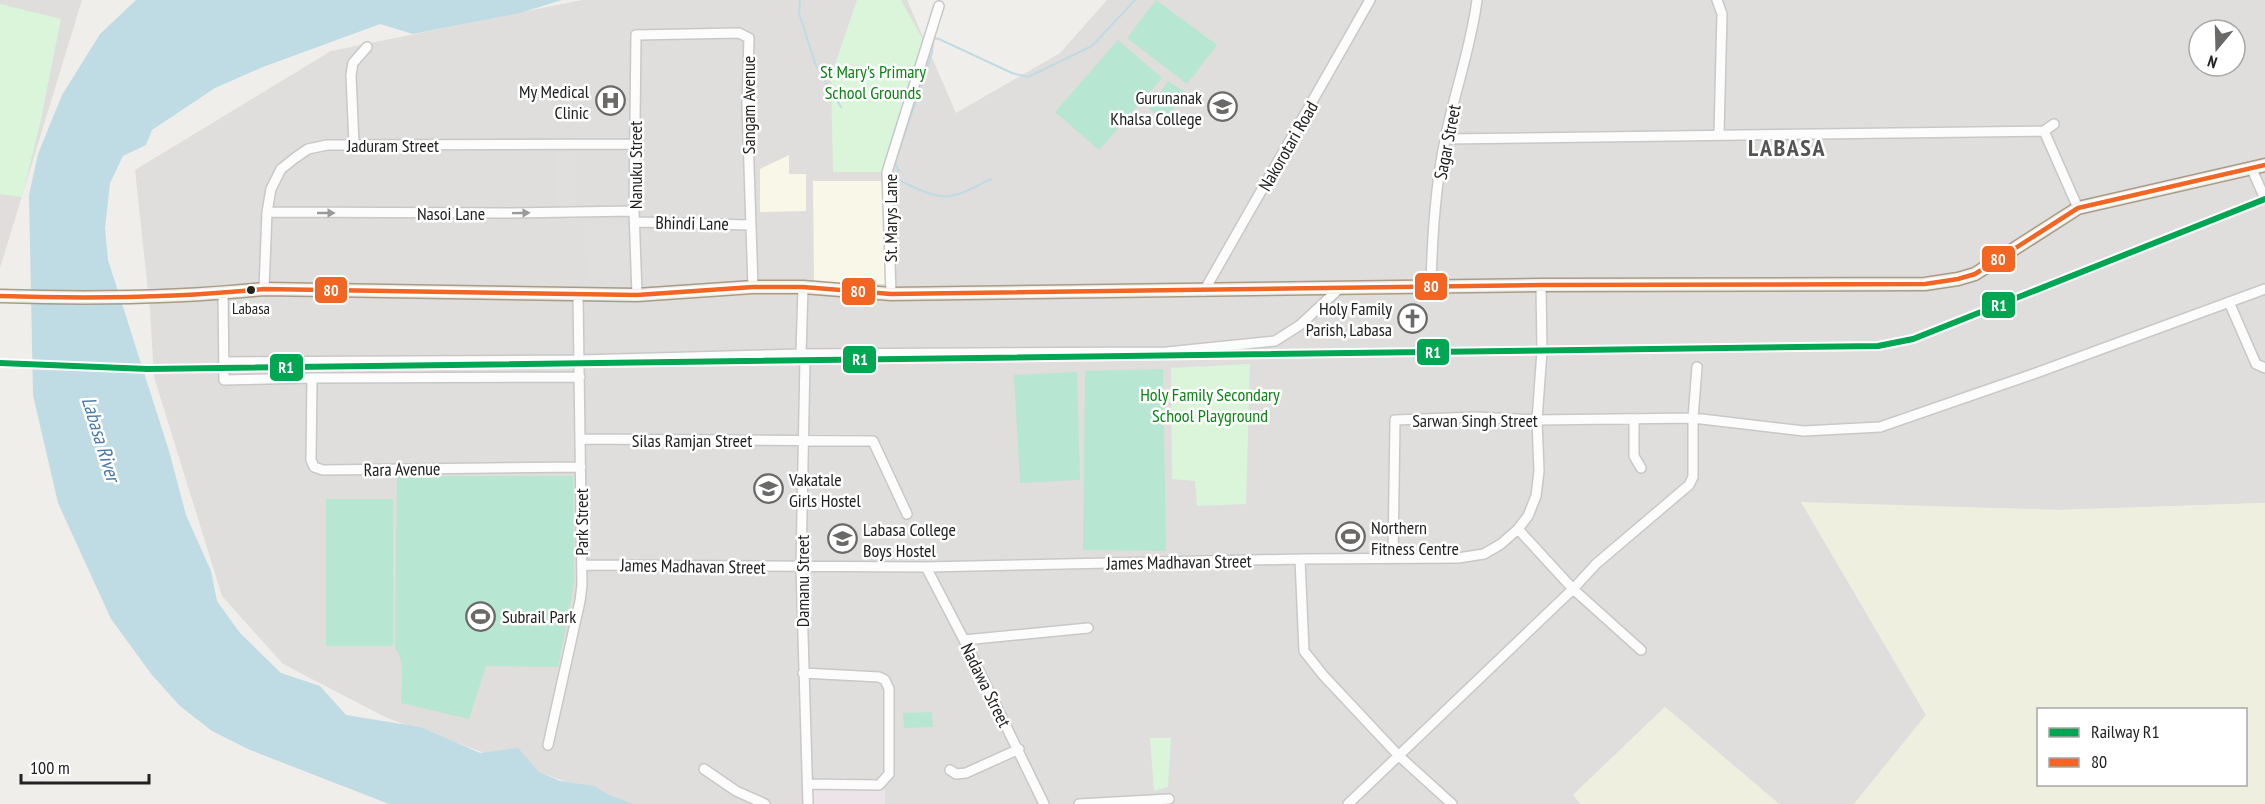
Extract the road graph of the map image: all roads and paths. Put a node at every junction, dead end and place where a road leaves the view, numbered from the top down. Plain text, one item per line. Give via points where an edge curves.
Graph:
1 (1370, 0) edge
2 (1477, 0) edge
3 (1718, 0) edge
4 (939, 6) dead end
5 (636, 35) joint
6 (368, 46) dead end
7 (2054, 124) dead end
8 (2044, 131) junction
9 (1719, 135) junction
10 (1445, 139) junction
11 (634, 144) junction
12 (354, 145) junction
13 (2265, 165) edge
14 (2251, 167) junction
15 (2265, 199) edge
16 (2078, 208) junction
17 (634, 211) junction
18 (267, 212) junction
19 (635, 222) junction
20 (750, 225) junction
21 (1541, 285) junction
22 (753, 287) junction
23 (803, 287) junction
24 (1341, 287) junction
25 (1431, 287) junction
26 (2265, 289) edge
27 (264, 290) junction
28 (1204, 291) junction
29 (223, 293) junction
30 (891, 294) junction
31 (578, 295) junction
32 (637, 295) junction
33 (0, 296) edge
34 (2229, 302) junction
35 (801, 354) junction
36 (580, 360) junction
37 (224, 362) junction
38 (1697, 368) dead end
39 (2265, 368) edge
40 (580, 377) junction
41 (312, 378) junction
42 (1693, 418) junction
43 (1634, 419) junction
44 (1537, 420) junction
45 (580, 440) junction
46 (803, 441) junction
47 (581, 467) junction
48 (1641, 468) dead end
49 (907, 514) dead end
50 (1518, 529) junction
51 (1393, 558) junction
52 (1300, 559) junction
53 (582, 565) junction
54 (801, 567) junction
55 (926, 567) junction
56 (1573, 589) junction
57 (1088, 628) dead end
58 (964, 640) junction
59 (1641, 650) dead end
60 (803, 673) junction
61 (548, 745) dead end
62 (1019, 749) junction
63 (1398, 755) junction
64 (704, 769) dead end
65 (950, 770) dead end
66 (808, 784) junction
67 (1169, 800) dead end
68 (765, 804) edge
69 (808, 804) edge
70 (1044, 804) edge
71 (1079, 804) edge
72 (1348, 804) edge
73 (1452, 804) edge

1 - 28 street, Nakorotari Road
2 - 10 street, Sagar Street via 1467,57
3 - 9 street via 1722,14
4 - 30 street, St. Marys Lane via 887,172
5 - 11 street, Nanuku Street
5 - 20 street, Sangam Avenue via 739,33 749,38
6 - 12 street via 354,63 351,75
7 - 8 street
8 - 9 street
8 - 16 street
9 - 10 street
10 - 25 street, Sagar Street via 1432,241
11 - 12 street, Jaduram Street
11 - 17 street, Nanuku Street
12 - 18 street, Jaduram Street via 308,149 295,158 281,169 271,189
13 - 14 main road
14 - 15 street
14 - 16 main road
16 - 21 main road via 1975,274 1945,282
18 -> 17 street, Nasoi Lane
17 - 19 street, Nanuku Street
18 - 27 street, Jaduram Street
19 - 20 street, Bhindi Lane
19 - 32 street, Nanuku Street
20 - 22 street, Sangam Avenue
21 - 25 main road
21 - 44 street, James Madhavan Street
22 - 23 main road
22 - 32 main road
23 - 30 main road
23 - 35 street, Damanu Street
24 - 25 main road
24 - 28 main road
24 - 35 street via 1300,325 1275,341 1167,352
26 - 34 street, Sarwan Singh Street
27 - 29 main road
27 - 31 main road
28 - 30 main road
29 - 33 main road
29 - 37 street
31 - 32 main road
31 - 36 street, Park Street
34 - 39 street via 2256,364
34 - 42 street, Sarwan Singh Street via 1880,427 1804,431
35 - 36 street
35 - 46 street, Damanu Street via 805,359
36 - 37 street
36 - 40 street, Park Street
37 - 41 street via 224,380
38 - 42 street
40 - 41 street
40 - 45 street, Park Street
41 - 47 street, Rara Avenue via 311,460 314,467 323,470
42 - 43 street, Sarwan Singh Street
42 - 56 street via 1693,477 1689,485 1596,564
43 - 44 street, Sarwan Singh Street
43 - 48 street via 1634,456
44 - 50 street, James Madhavan Street via 1539,482 1528,516
44 - 51 street, Sarwan Singh Street via 1395,420
45 - 46 street, Silas Ramjan Street
45 - 47 street, Park Street
46 - 49 street, Silas Ramjan Street via 873,441
46 - 54 street, Damanu Street
47 - 53 street, Park Street
50 - 51 street, James Madhavan Street via 1484,554
50 - 56 street
51 - 52 street, James Madhavan Street
52 - 55 street, James Madhavan Street
52 - 63 street via 1304,651
53 - 54 street, James Madhavan Street
53 - 61 street, Park Street via 580,602
54 - 55 street, James Madhavan Street
54 - 60 street, Damanu Street
55 - 58 street, Nadawa Street
56 - 59 street
56 - 63 street
57 - 58 street
58 - 62 street, Nadawa Street
60 - 66 street, Damanu Street
60 - 66 street via 879,677 889,689 889,774 885,780 879,785
62 - 65 street via 966,773
62 - 70 street, Nadawa Street
63 - 72 street
63 - 73 street
64 - 68 street via 736,791
66 - 69 street, Damanu Street
67 - 71 street

